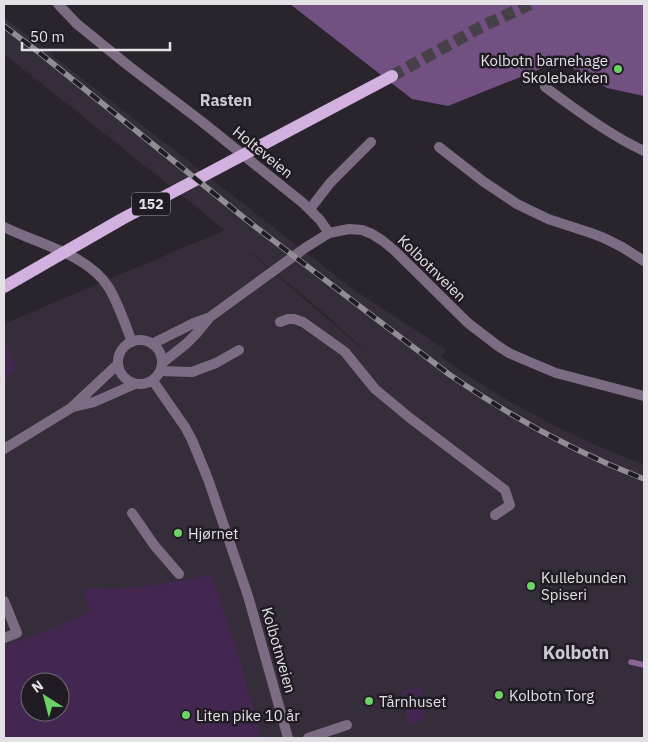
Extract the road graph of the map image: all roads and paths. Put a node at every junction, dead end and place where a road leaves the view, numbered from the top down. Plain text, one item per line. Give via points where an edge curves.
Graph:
1 (58, 4) edge
2 (392, 76) tunnel mouth
3 (545, 87) dead end
4 (371, 142) dead end
5 (439, 147) dead end
6 (644, 151) edge
7 (310, 209) junction
8 (4, 227) edge
9 (329, 233) junction
10 (644, 261) edge
11 (6, 286) edge
12 (210, 317) junction
13 (280, 322) dead end
14 (132, 342) junction
15 (152, 344) junction
16 (240, 350) dead end
17 (118, 364) junction
18 (161, 367) junction
19 (153, 381) junction
20 (135, 384) junction
21 (644, 396) edge
22 (71, 408) junction
23 (4, 449) edge
24 (132, 513) dead end
25 (495, 515) dead end
26 (179, 574) dead end
27 (4, 601) edge
28 (4, 638) edge
29 (347, 725) dead end
30 (288, 738) edge
31 (308, 738) edge

1 - 7 street, Holteveien via 110,51
2 - 11 main road, 152 via 122,219
3 - 6 street via 618,138
4 - 7 street via 330,183
5 - 10 street via 517,204 548,219 604,238
7 - 9 street, Holteveien
8 - 14 street via 67,254 100,276 115,298
9 - 12 street, Kolbotnveien
9 - 21 street, Kolbotnveien via 362,230 383,241 468,324 509,353 556,372
12 - 15 street, Kolbotnveien
12 - 18 street, Kolbotnveien
13 - 25 street via 294,319 303,322 345,352 375,389 505,490 510,505
14 - 15 street
14 - 17 street via 122,351
15 - 18 street via 160,352
16 - 18 street via 216,364 192,372
17 - 20 street via 123,377
17 - 22 street
18 - 19 street, Kolbotnveien
19 - 20 street
19 - 30 street, Kolbotnveien via 185,427 208,479 248,596
20 - 22 street
22 - 23 street
24 - 26 street via 154,546
27 - 28 street via 17,633
29 - 31 street

